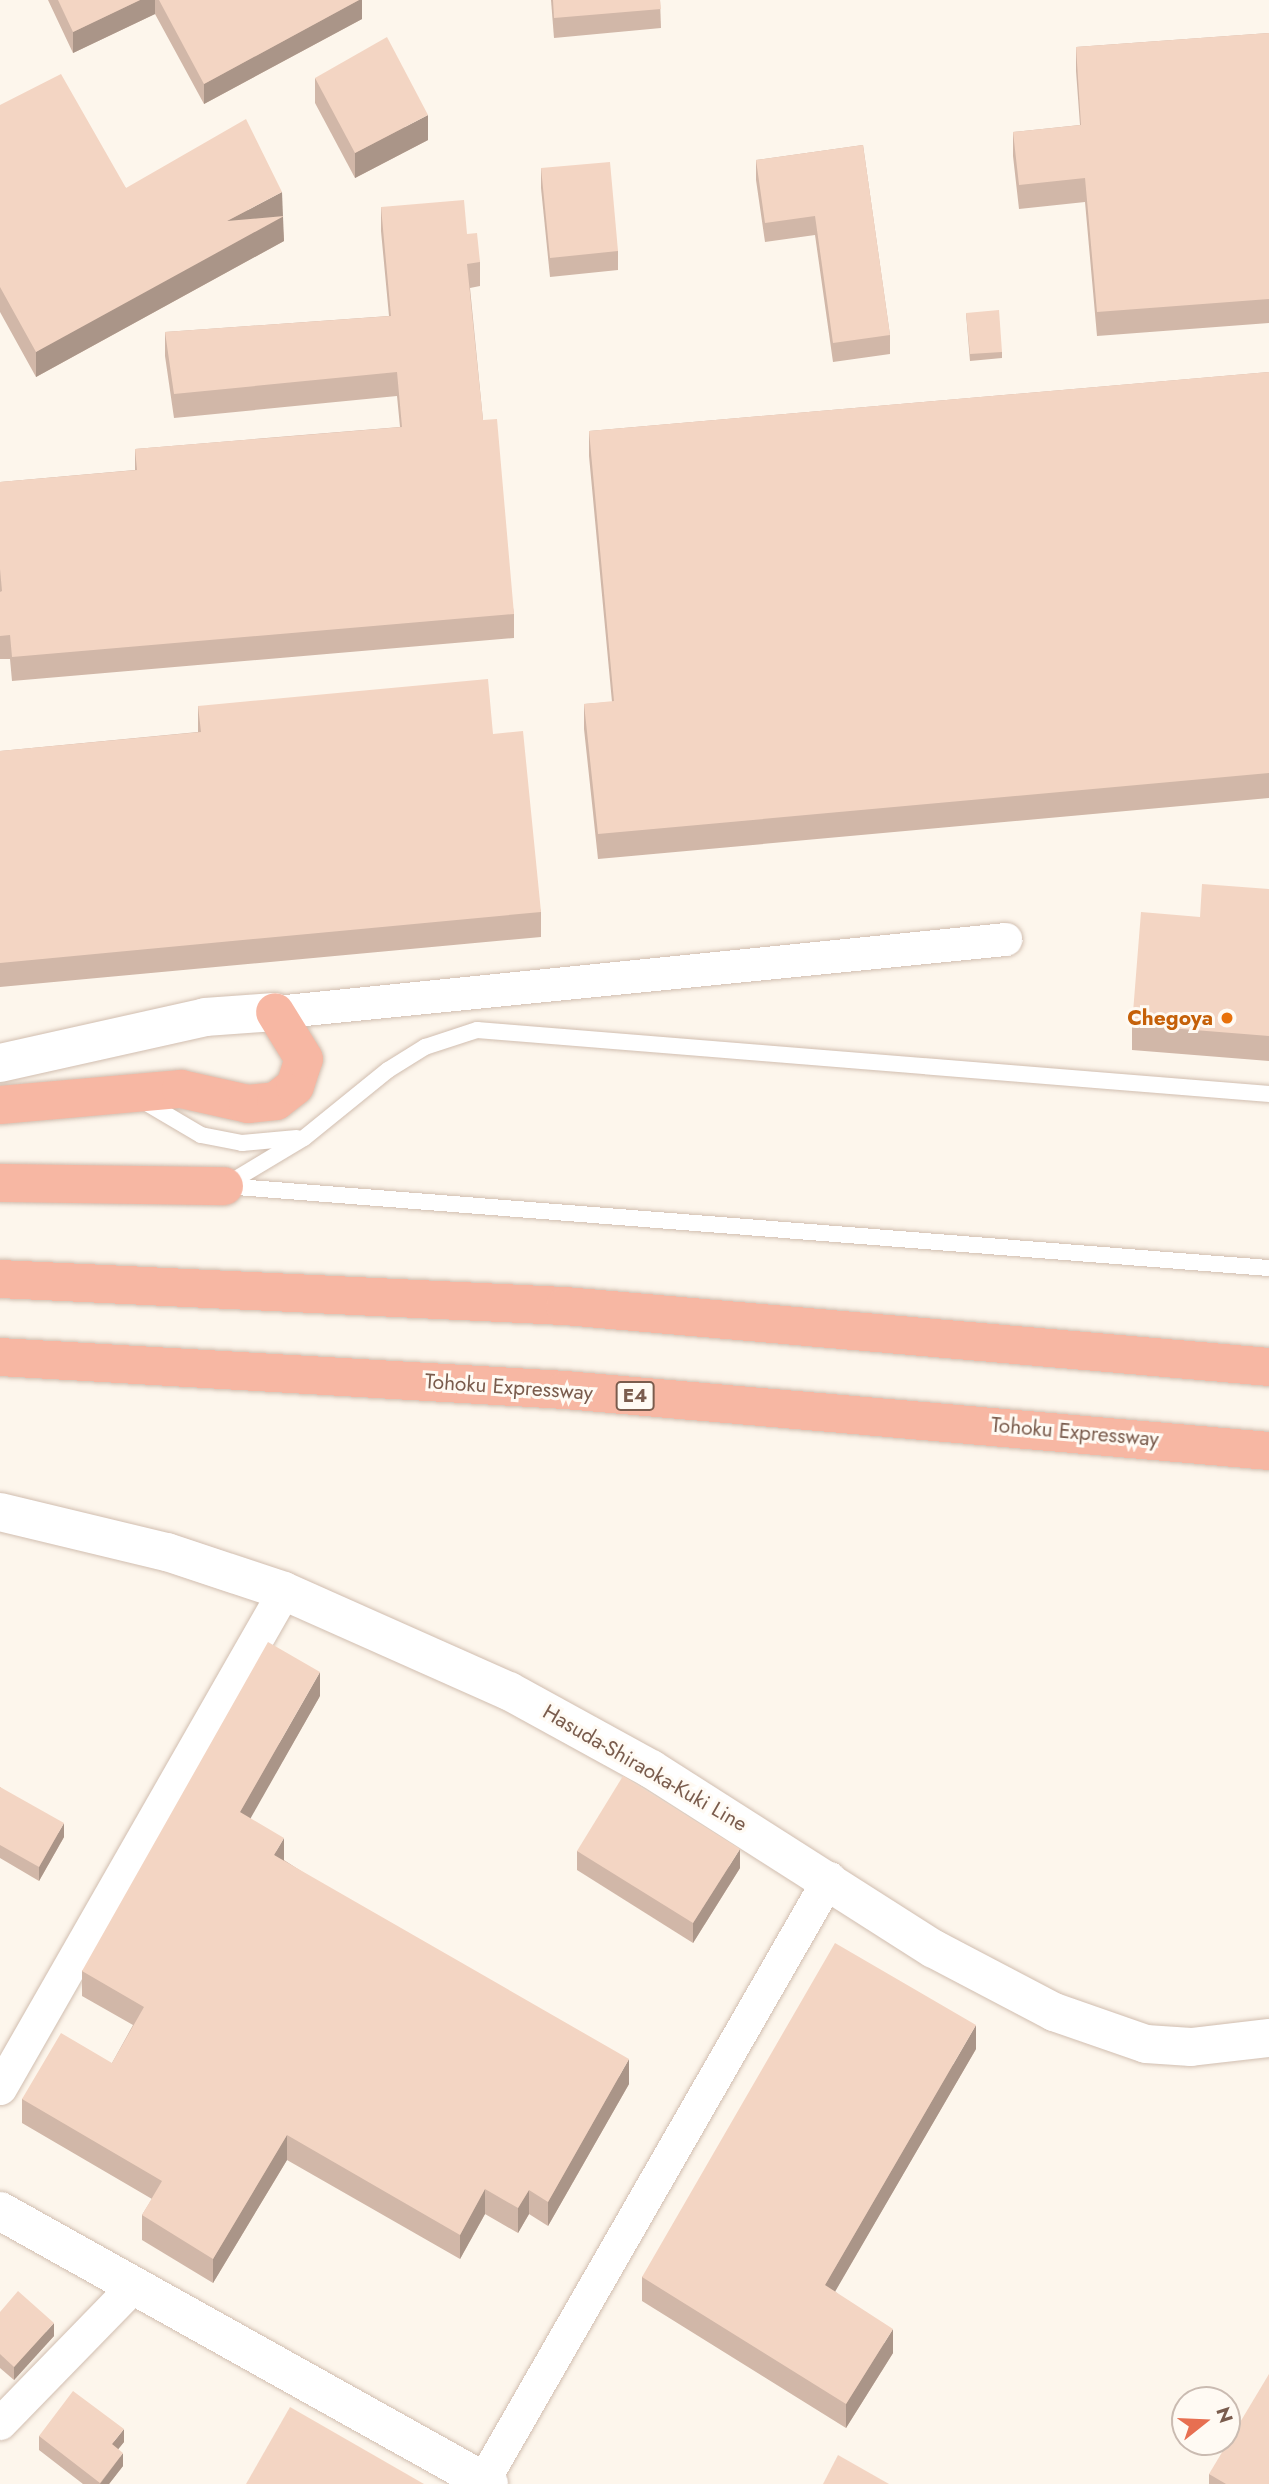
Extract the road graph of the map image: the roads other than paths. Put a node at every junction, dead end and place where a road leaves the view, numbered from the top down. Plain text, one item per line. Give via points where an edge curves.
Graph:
1 (1004, 939) dead end
2 (275, 1012) junction
3 (0, 1063) edge
4 (127, 1093) junction
5 (1269, 1094) edge
6 (0, 1105) edge
7 (304, 1138) junction
8 (0, 1183) edge
9 (224, 1186) junction
10 (1269, 1268) edge
11 (0, 1279) edge
12 (0, 1357) edge
13 (1269, 1367) edge
14 (1269, 1451) edge
15 (0, 1511) edge
16 (284, 1591) junction
17 (830, 1878) junction
18 (1269, 2038) edge
19 (0, 2088) edge
20 (0, 2211) edge
21 (133, 2286) junction
22 (0, 2423) edge
23 (484, 2483) edge

1 - 2 street
2 - 3 main road via 205,1017
2 - 4 highway via 304,1059 286,1095 266,1104 181,1089
4 - 6 highway
4 - 7 lane via 201,1135 243,1143
5 - 7 lane via 477,1030 425,1046
7 - 9 lane
8 - 9 highway
9 - 10 lane
11 - 13 highway via 565,1306
12 - 14 highway, Tohoku Expressway / E4 via 565,1390
15 - 16 main road, Hasuda-Shiraoka-Kuki Line via 167,1552
16 - 17 main road, Hasuda-Shiraoka-Kuki Line via 567,1721
16 - 19 street
17 - 18 main road, Hasuda-Shiraoka-Kuki Line via 1010,1992 1100,2031 1191,2047
17 - 23 street
20 - 21 main road
21 - 22 street
21 - 23 main road

